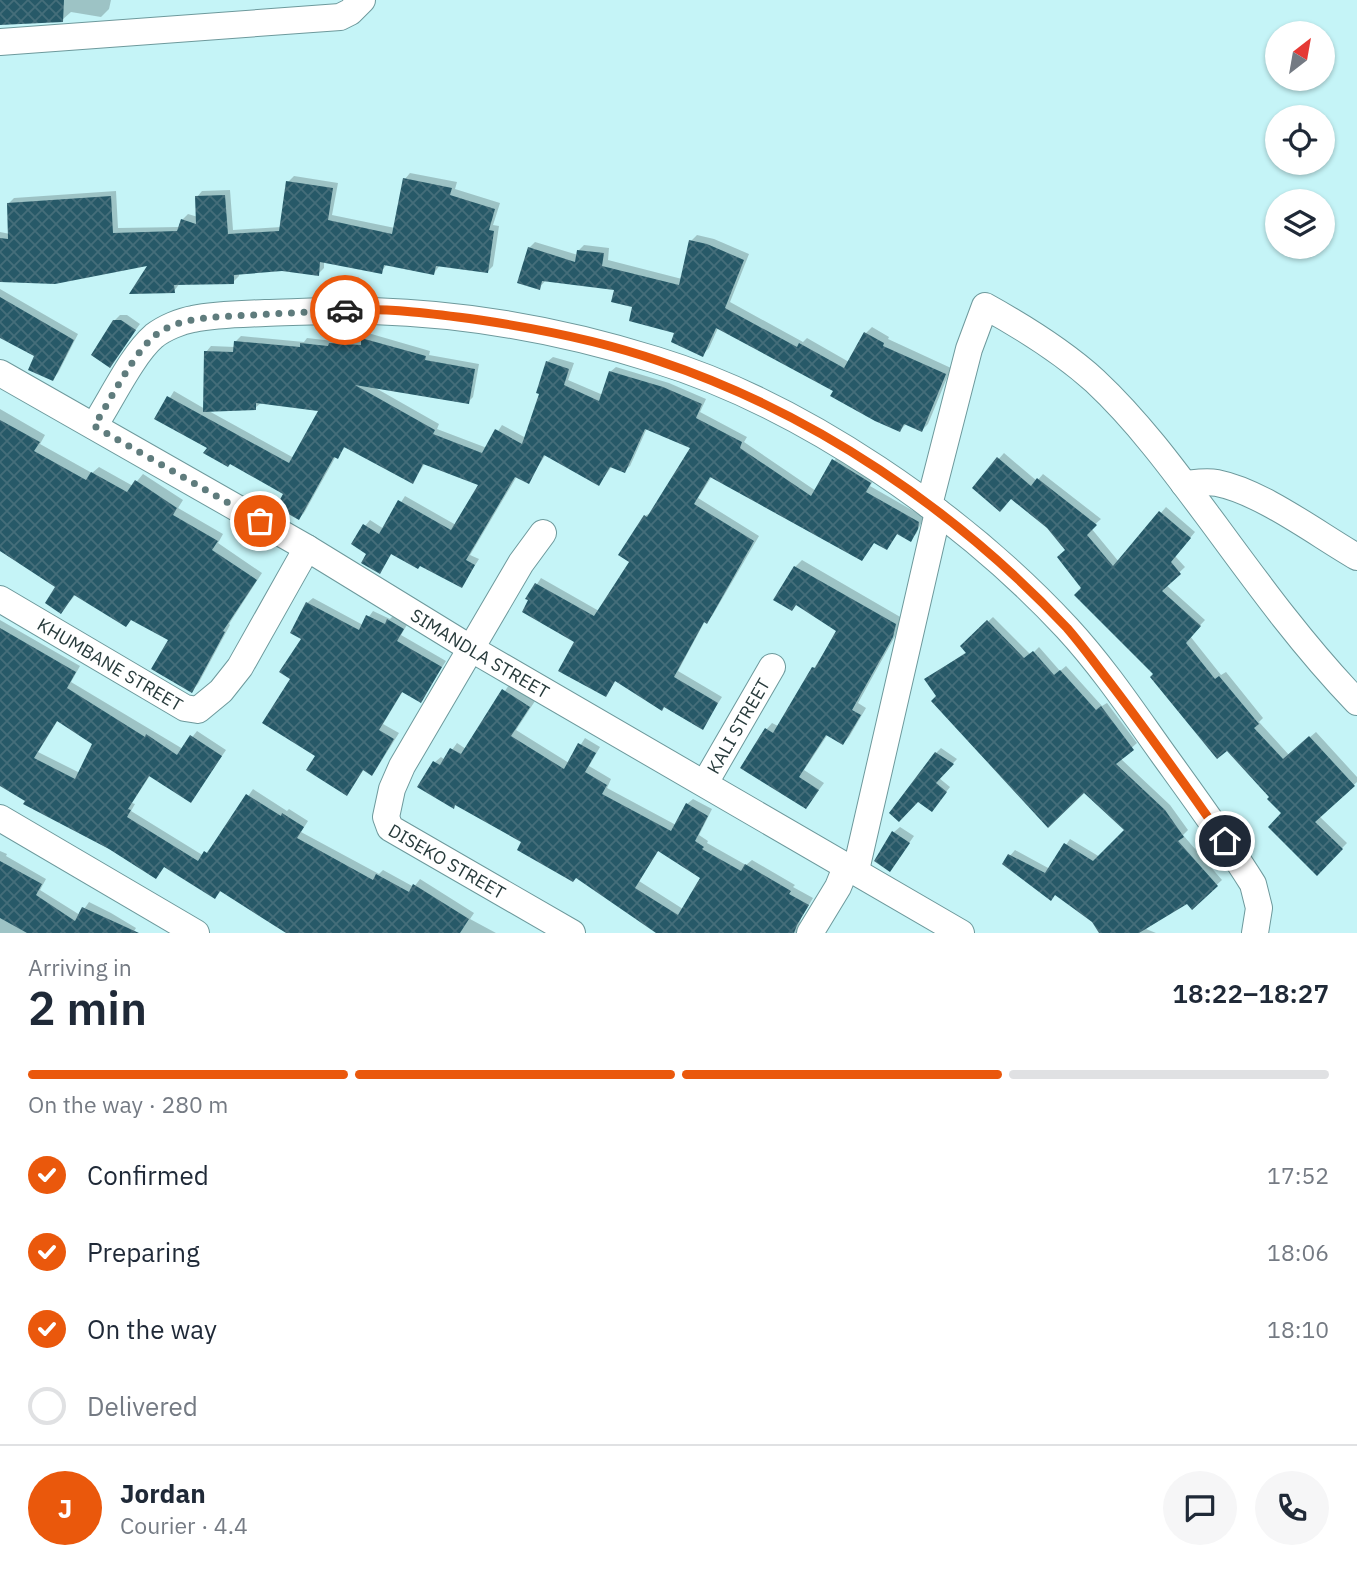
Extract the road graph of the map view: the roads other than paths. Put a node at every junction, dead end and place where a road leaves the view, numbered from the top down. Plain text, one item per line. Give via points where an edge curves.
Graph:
1 (362, 0) edge
2 (0, 42) edge
3 (0, 373) edge
4 (94, 426) junction
5 (1184, 484) junction
6 (933, 509) junction
7 (543, 534) dead end
8 (307, 548) junction
9 (1357, 557) edge
10 (0, 599) edge
11 (470, 648) junction
12 (772, 667) dead end
13 (1357, 702) edge
14 (705, 783) junction
15 (0, 818) edge
16 (851, 868) junction
17 (196, 933) edge
18 (572, 933) edge
19 (810, 933) edge
20 (961, 933) edge
21 (1255, 933) edge

1 - 2 street via 340,17
3 - 4 street, SIMANDLA STREET
4 - 6 street via 143,349 171,326 236,315 351,310 422,313 592,342 696,374 849,450
4 - 8 street, SIMANDLA STREET
5 - 6 street via 1093,379 1018,324 985,306 969,349
5 - 9 street via 1215,482 1237,490
5 - 13 street via 1318,661
6 - 16 street
6 - 21 street via 1018,579 1069,630 1130,707 1253,884 1259,908
7 - 11 street, DISEKO STREET
8 - 10 street, KHUMBANE STREET via 240,667 198,710 185,708
8 - 11 street, SIMANDLA STREET
11 - 14 street, SIMANDLA STREET
11 - 18 street, DISEKO STREET via 402,766 386,817 390,828
12 - 14 street, KALI STREET
14 - 16 street, SIMANDLA STREET
15 - 17 street
16 - 19 street
16 - 20 street, SIMANDLA STREET

